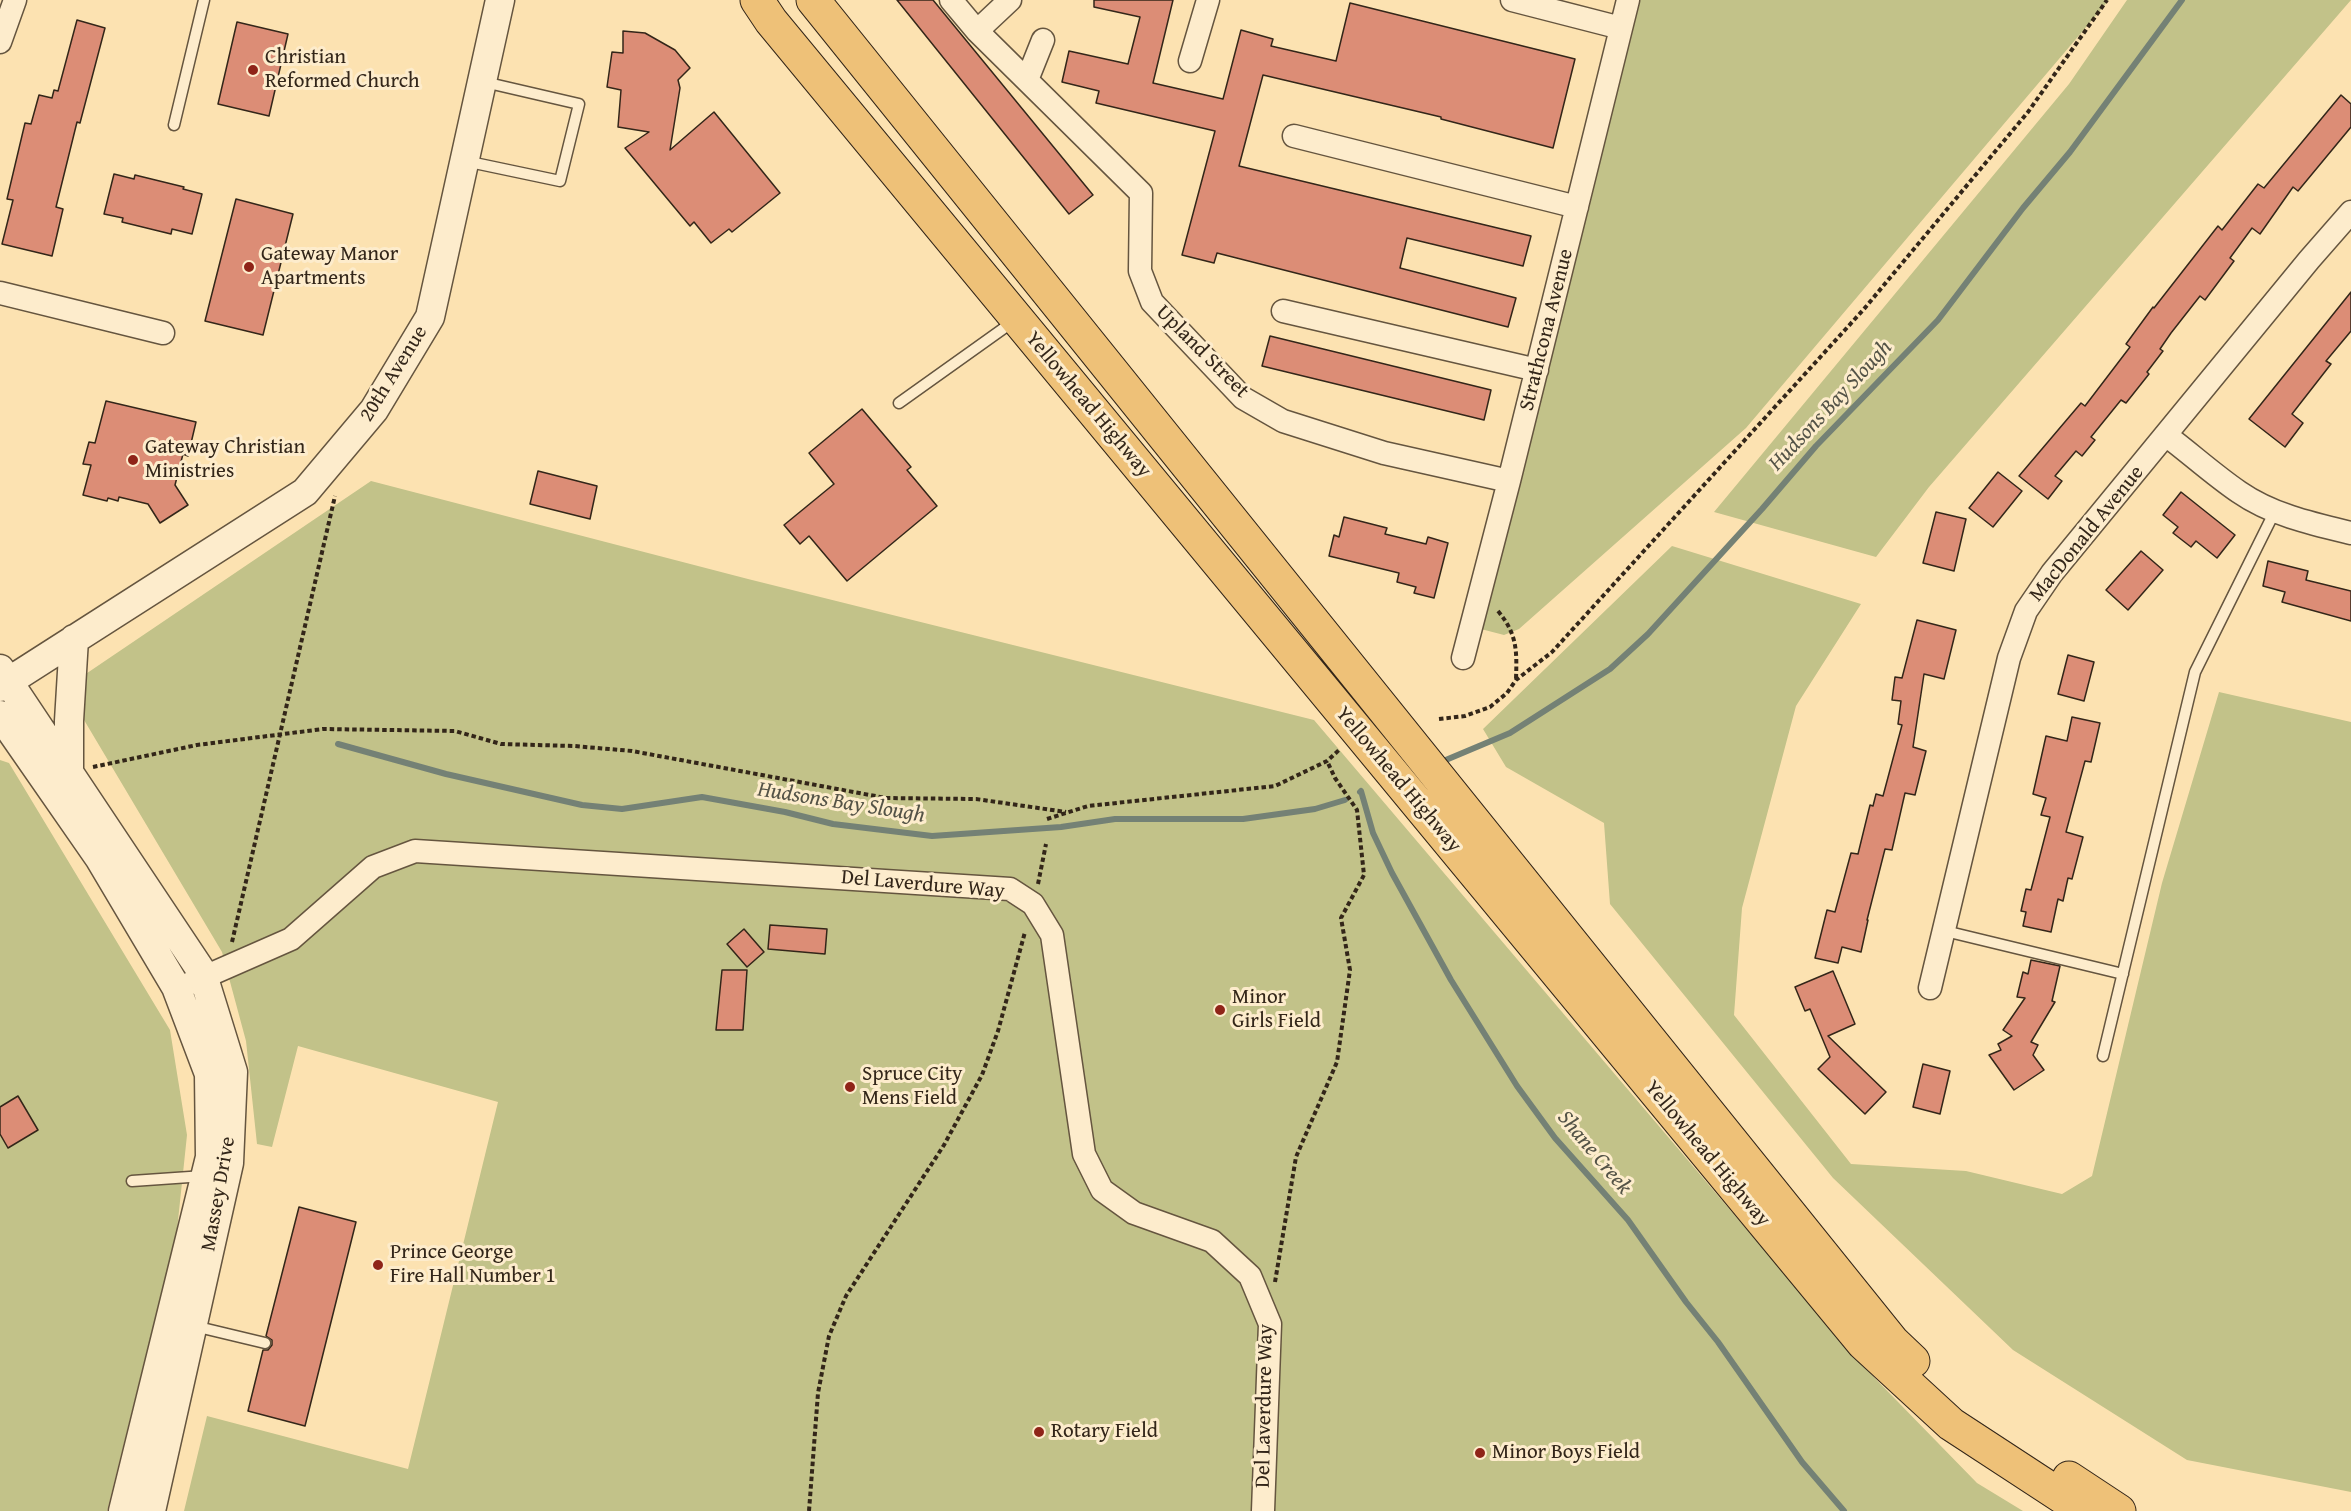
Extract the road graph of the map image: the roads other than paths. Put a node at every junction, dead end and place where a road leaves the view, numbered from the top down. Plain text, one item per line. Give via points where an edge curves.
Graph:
1 (15, 0) edge
2 (204, 0) edge
3 (500, 0) edge
4 (757, 0) edge
5 (813, 0) edge
6 (951, 0) edge
7 (1010, 0) edge
8 (1208, 0) edge
9 (1512, 0) edge
10 (1628, 0) edge
11 (1621, 28) junction
12 (977, 31) junction
13 (1043, 40) dead end
14 (0, 42) edge
15 (1190, 61) dead end
16 (1027, 80) junction
17 (482, 82) junction
18 (174, 125) dead end
19 (1294, 136) dead end
20 (464, 161) junction
21 (1577, 207) junction
22 (2351, 212) edge
23 (0, 293) edge
24 (1283, 311) dead end
25 (1017, 319) junction
26 (163, 333) dead end
27 (1537, 370) junction
28 (899, 403) dead end
29 (2167, 436) junction
30 (1509, 481) junction
31 (2275, 511) junction
32 (2351, 533) edge
33 (74, 639) junction
34 (1463, 658) dead end
35 (3, 679) edge
36 (0, 715) edge
37 (0, 743) edge
38 (28, 755) junction
39 (69, 772) junction
40 (1945, 931) junction
41 (215, 971) junction
42 (2123, 974) junction
43 (1930, 988) dead end
44 (177, 989) junction
45 (2103, 1056) dead end
46 (216, 1175) junction
47 (132, 1181) dead end
48 (182, 1323) junction
49 (265, 1343) dead end
50 (123, 1511) edge
51 (151, 1511) edge
52 (1263, 1511) edge
53 (2084, 1511) edge
54 (2119, 1511) edge

1 - 14 street
2 - 18 lane
3 - 17 street, 20th Avenue
4 - 25 highway, Yellowhead Highway
5 - 54 highway, Yellowhead Highway via 1893,1342 1964,1407
6 - 12 street, Upland Street
7 - 12 street
8 - 15 street
9 - 11 street
10 - 11 street, Strathcona Avenue
11 - 21 street, Strathcona Avenue
12 - 16 street, Upland Street
13 - 16 street
16 - 30 street, Upland Street via 1141,193 1140,270 1152,302 1243,398 1284,421 1372,449
17 - 20 street, 20th Avenue
17 - 20 lane via 579,104 560,181
19 - 21 street
20 - 33 street, 20th Avenue via 430,317 374,410 305,492
21 - 27 street, Strathcona Avenue
22 - 29 street, MacDonald Avenue
23 - 26 street
24 - 27 street
25 - 28 lane
25 - 53 highway, Yellowhead Highway via 1863,1343 1951,1424
27 - 30 street, Strathcona Avenue
29 - 31 street via 2240,493
29 - 40 street, MacDonald Avenue via 2052,573 2026,611 2009,658
30 - 34 street, Strathcona Avenue
31 - 32 street
31 - 42 lane via 2194,672
33 - 35 street, 20th Avenue
33 - 39 street
35 - 39 street, Massey Drive
36 - 38 street, Massey Drive
37 - 38 street
38 - 44 street, Massey Drive via 100,860
39 - 41 street, Massey Drive
40 - 42 lane
40 - 43 street, MacDonald Avenue
41 - 44 street, Del Laverdure Way
41 - 46 street, Massey Drive via 233,1072
41 - 52 street, Del Laverdure Way via 291,939 373,867 415,851 1010,889 1033,904 1052,935 1084,1154 1102,1190 1134,1213 1212,1241 1250,1276 1270,1324
42 - 45 lane
44 - 46 street, Massey Drive via 208,1074 210,1157
46 - 47 lane
46 - 48 street, Massey Drive
48 - 49 lane
48 - 50 street, Massey Drive
48 - 51 street, Massey Drive

